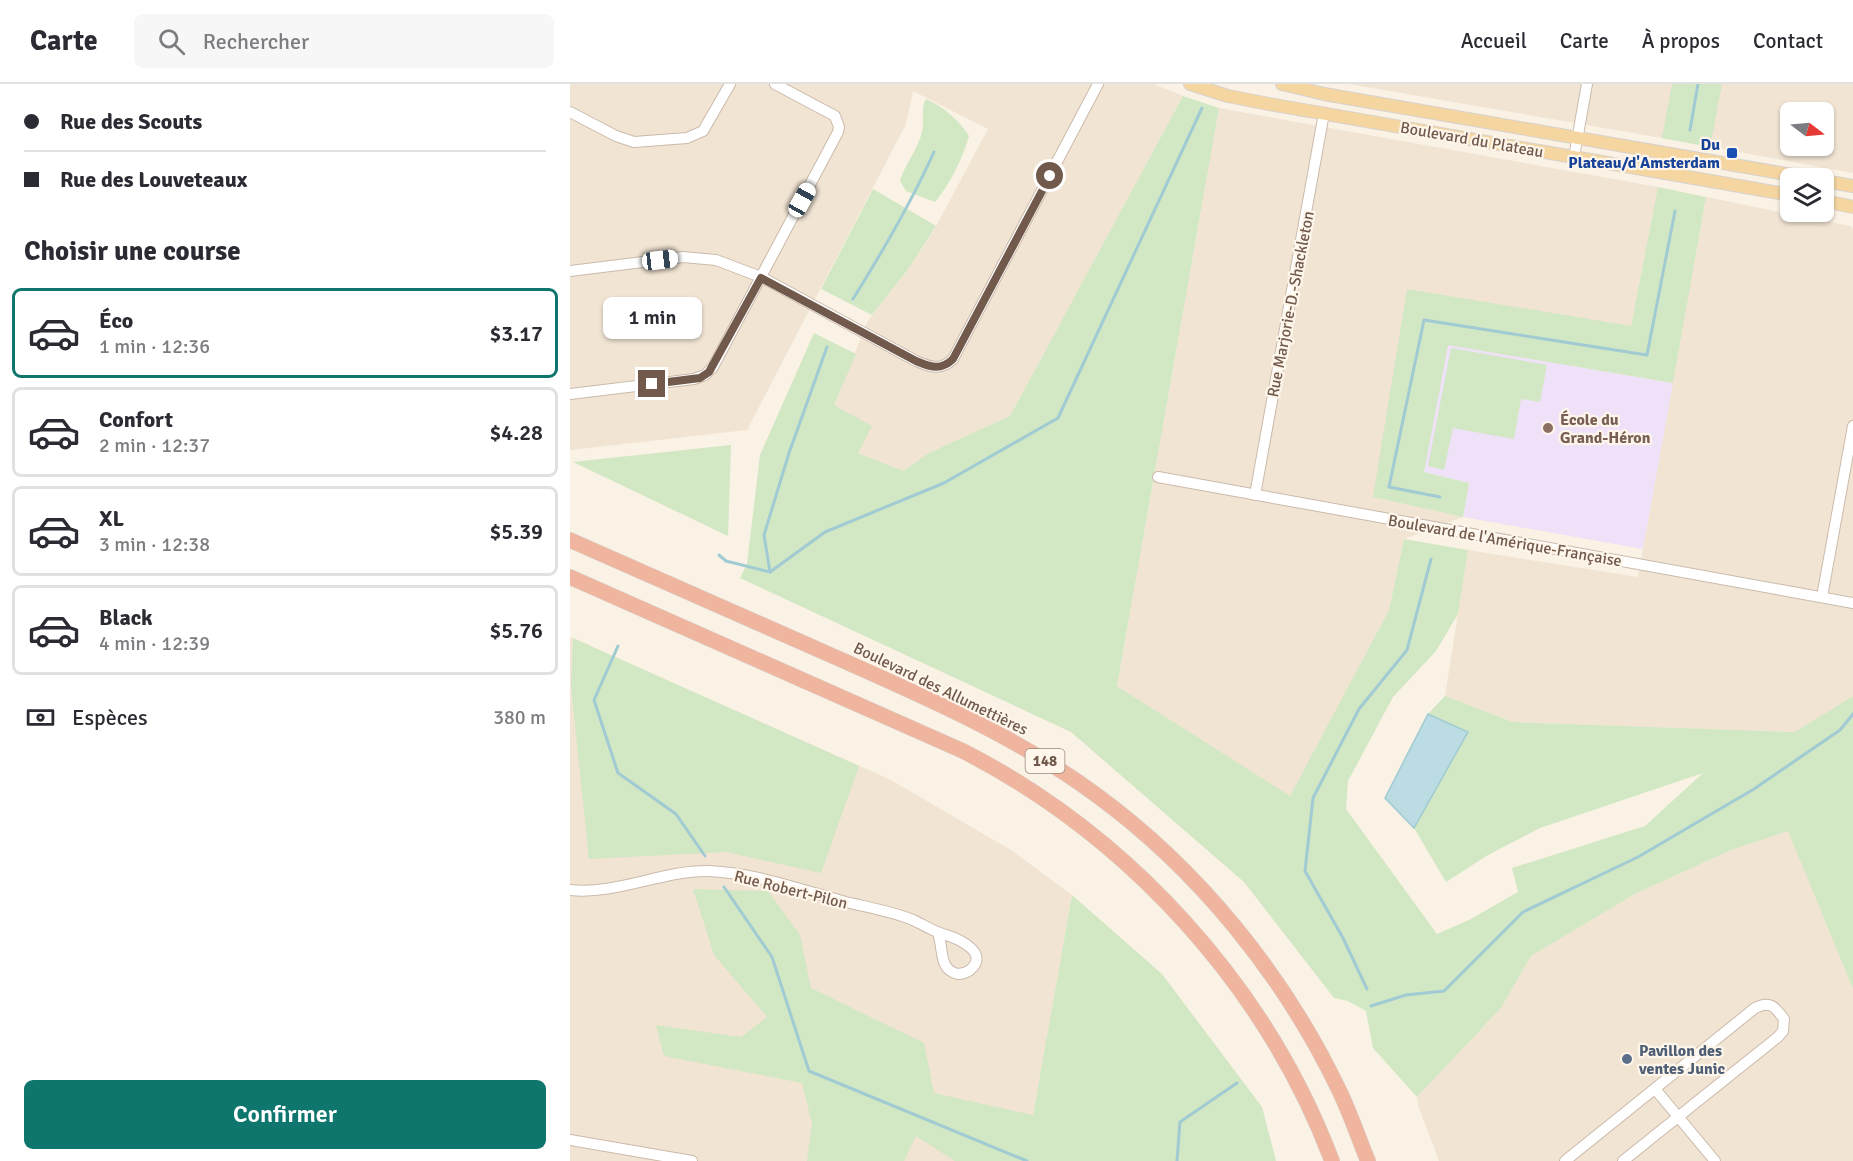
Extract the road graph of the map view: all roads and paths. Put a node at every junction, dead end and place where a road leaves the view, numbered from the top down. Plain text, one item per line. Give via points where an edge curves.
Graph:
1 (730, 84) edge
2 (776, 84) edge
3 (1098, 84) edge
4 (1190, 84) edge
5 (1282, 84) edge
6 (1587, 84) edge
7 (570, 112) edge
8 (1324, 113) junction
9 (1578, 137) junction
10 (1574, 157) junction
11 (1780, 173) edge
12 (1834, 183) edge
13 (1853, 186) edge
14 (1780, 193) edge
15 (1834, 203) edge
16 (1853, 207) edge
17 (570, 271) edge
18 (761, 278) junction
19 (570, 394) edge
20 (1853, 426) edge
21 (1158, 477) dead end
22 (1255, 495) junction
23 (570, 540) edge
24 (570, 578) edge
25 (1822, 597) junction
26 (1853, 603) edge
27 (570, 890) edge
28 (938, 933) dead end
29 (1655, 1089) junction
30 (1679, 1118) junction
31 (570, 1140) edge
32 (692, 1161) edge
33 (1332, 1161) edge
34 (1368, 1161) edge
35 (1565, 1161) edge
36 (1623, 1161) edge
37 (1714, 1161) edge

1 - 7 street via 703,131 687,138 624,140
2 - 18 street via 830,112 839,127
3 - 18 street via 953,359 944,366 932,367 916,361
4 - 8 main road, Boulevard du Plateau via 1228,96
5 - 9 main road, Boulevard du Plateau
6 - 9 street
8 - 10 main road, Boulevard du Plateau
8 - 22 street, Rue Marjorie-D.-Shackleton
9 - 10 street
9 - 11 main road, Boulevard du Plateau
10 - 14 main road, Boulevard du Plateau
12 - 13 main road
15 - 16 main road
17 - 18 street via 694,257 716,260
18 - 19 street via 705,375
20 - 25 street
21 - 22 street, Boulevard de l'Amérique-Française
22 - 25 street, Boulevard de l'Amérique-Française
23 - 34 highway, Boulevard des Allumettières / 148 via 934,701 1030,751 1095,794 1173,861 1253,951 1300,1018 1328,1067
24 - 33 highway, 148 via 963,751 1089,831 1175,912 1249,1004 1299,1087
25 - 26 street, Boulevard de l'Amérique-Française
27 - 28 street, Rue Robert-Pilon via 694,872 723,872 759,878 912,920
29 - 30 street
29 - 30 street via 1755,1008 1773,1005 1784,1019 1783,1031
29 - 35 street
30 - 36 street
30 - 37 street
31 - 32 street

